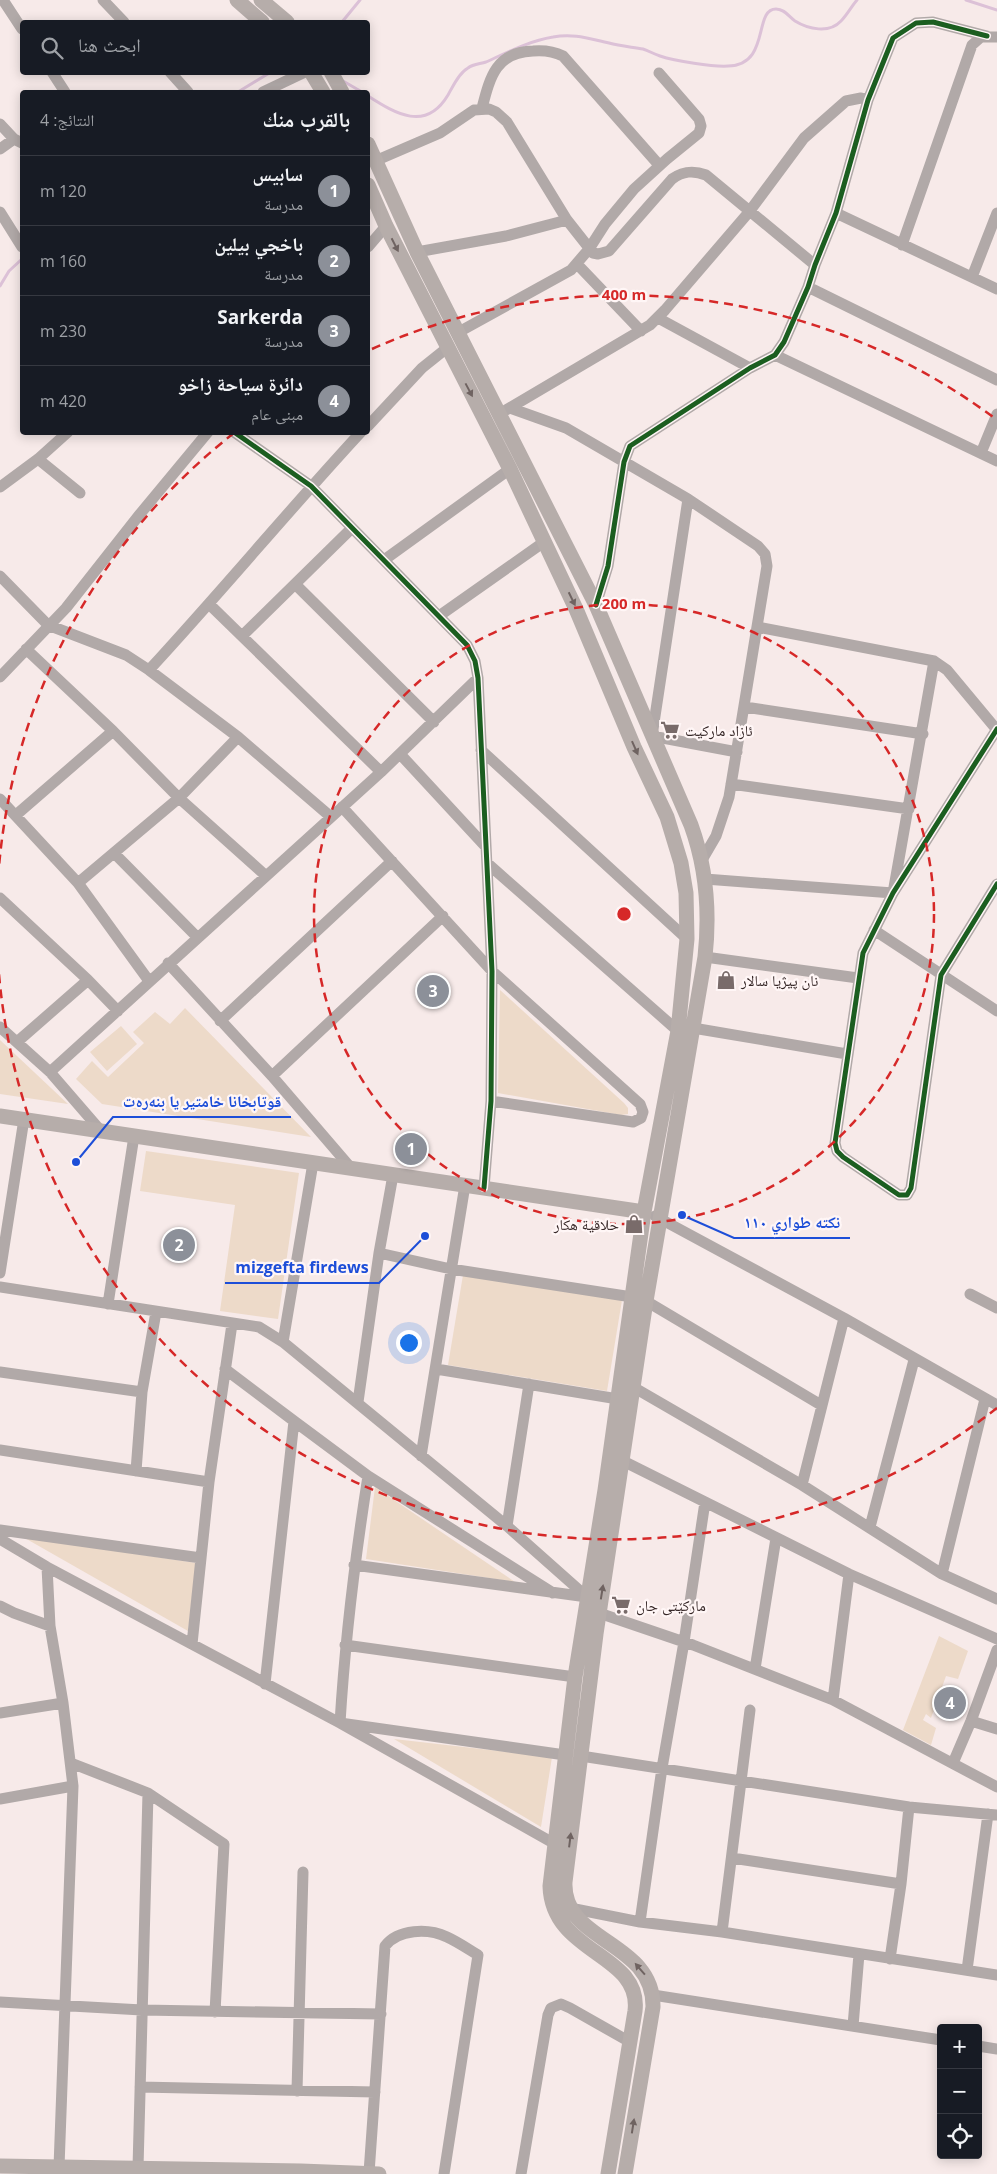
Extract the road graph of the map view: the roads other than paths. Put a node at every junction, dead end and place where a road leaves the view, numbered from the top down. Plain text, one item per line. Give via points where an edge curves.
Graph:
1 (3, 0) edge
2 (103, 0) edge
3 (237, 0) edge
4 (261, 0) edge
5 (122, 20) edge
6 (260, 20) edge
7 (285, 20) edge
8 (20, 26) edge
9 (992, 36) edge
10 (659, 73) dead end
11 (54, 75) edge
12 (175, 75) edge
13 (299, 75) edge
14 (313, 75) edge
15 (333, 75) edge
16 (64, 90) edge
17 (186, 90) edge
18 (266, 90) edge
19 (322, 90) edge
20 (341, 90) edge
21 (868, 100) junction
22 (482, 108) junction
23 (0, 124) edge
24 (18, 141) edge
25 (0, 149) edge
26 (370, 149) edge
27 (375, 161) junction
28 (660, 165) junction
29 (370, 190) edge
30 (0, 212) edge
31 (749, 212) junction
32 (836, 213) junction
33 (997, 213) edge
34 (567, 220) junction
35 (386, 226) junction
36 (20, 244) edge
37 (370, 245) edge
38 (902, 245) junction
39 (589, 249) junction
40 (417, 252) junction
41 (577, 264) junction
42 (815, 265) junction
43 (972, 277) junction
44 (808, 287) junction
45 (997, 289) edge
46 (658, 318) junction
47 (641, 331) junction
48 (457, 333) junction
49 (446, 348) junction
50 (775, 355) junction
51 (750, 368) junction
52 (997, 380) edge
53 (505, 411) junction
54 (997, 414) edge
55 (370, 424) edge
56 (65, 435) edge
57 (206, 435) edge
58 (238, 435) edge
59 (358, 435) edge
60 (981, 453) junction
61 (38, 459) junction
62 (997, 461) edge
63 (624, 462) junction
64 (510, 469) junction
65 (311, 486) junction
66 (0, 488) edge
67 (80, 493) dead end
68 (688, 499) junction
69 (352, 528) junction
70 (544, 542) junction
71 (384, 560) junction
72 (575, 564) junction
73 (560, 575) junction
74 (0, 576) edge
75 (294, 584) junction
76 (209, 604) junction
77 (596, 605) junction
78 (439, 616) junction
79 (48, 625) junction
80 (757, 627) junction
81 (242, 636) junction
82 (26, 649) junction
83 (934, 661) junction
84 (149, 670) junction
85 (0, 676) edge
86 (478, 678) junction
87 (745, 707) junction
88 (434, 722) junction
89 (997, 729) edge
90 (113, 731) junction
91 (922, 734) junction
92 (652, 736) junction
93 (238, 737) junction
94 (481, 750) junction
95 (737, 752) junction
96 (400, 754) junction
97 (381, 772) junction
98 (731, 784) junction
99 (179, 798) junction
100 (0, 799) edge
101 (342, 807) junction
102 (909, 809) junction
103 (16, 815) junction
104 (331, 817) junction
105 (486, 847) junction
106 (114, 853) junction
107 (702, 860) junction
108 (392, 861) junction
109 (487, 863) junction
110 (265, 876) junction
111 (705, 879) junction
112 (78, 883) junction
113 (997, 884) edge
114 (893, 893) junction
115 (0, 898) edge
116 (443, 916) junction
117 (874, 930) junction
118 (197, 937) junction
119 (687, 939) junction
120 (705, 957) junction
121 (168, 963) junction
122 (492, 971) junction
123 (941, 975) junction
124 (858, 978) junction
125 (88, 980) junction
126 (148, 981) junction
127 (118, 1011) junction
128 (997, 1011) edge
129 (220, 1020) junction
130 (0, 1027) edge
131 (686, 1030) junction
132 (17, 1042) junction
133 (847, 1054) junction
134 (50, 1072) junction
135 (272, 1076) junction
136 (490, 1101) junction
137 (0, 1116) edge
138 (24, 1119) junction
139 (101, 1131) junction
140 (134, 1136) junction
141 (313, 1163) junction
142 (351, 1168) junction
143 (393, 1175) junction
144 (465, 1185) junction
145 (484, 1188) junction
146 (644, 1212) junction
147 (660, 1218) junction
148 (379, 1253) junction
149 (451, 1269) junction
150 (0, 1273) edge
151 (0, 1287) edge
152 (970, 1294) dead end
153 (639, 1299) junction
154 (108, 1304) junction
155 (997, 1308) edge
156 (156, 1312) junction
157 (844, 1318) junction
158 (232, 1324) junction
159 (283, 1342) junction
160 (914, 1360) junction
161 (225, 1369) junction
162 (436, 1369) junction
163 (0, 1372) edge
164 (529, 1384) junction
165 (633, 1387) junction
166 (142, 1392) junction
167 (618, 1399) junction
168 (985, 1399) junction
169 (358, 1402) junction
170 (821, 1405) junction
171 (997, 1406) edge
172 (294, 1421) junction
173 (0, 1450) edge
174 (421, 1456) junction
175 (623, 1461) junction
176 (136, 1471) junction
177 (368, 1476) junction
178 (209, 1482) junction
179 (802, 1485) junction
180 (705, 1502) junction
181 (507, 1526) junction
182 (870, 1527) junction
183 (0, 1530) edge
184 (0, 1538) edge
185 (776, 1538) junction
186 (200, 1558) junction
187 (354, 1565) junction
188 (48, 1567) junction
189 (849, 1574) junction
190 (942, 1574) junction
191 (553, 1593) junction
192 (587, 1597) junction
193 (997, 1599) edge
194 (0, 1606) edge
195 (599, 1613) junction
196 (50, 1626) junction
197 (997, 1639) edge
198 (684, 1642) junction
199 (192, 1644) junction
200 (345, 1645) junction
201 (997, 1650) edge
202 (586, 1652) junction
203 (755, 1669) junction
204 (575, 1673) junction
205 (591, 1675) junction
206 (266, 1684) junction
207 (833, 1700) junction
208 (63, 1703) junction
209 (750, 1710) dead end
210 (0, 1713) edge
211 (971, 1721) junction
212 (340, 1723) junction
213 (997, 1729) edge
214 (573, 1755) junction
215 (953, 1763) junction
216 (71, 1764) junction
217 (662, 1768) junction
218 (740, 1779) junction
219 (73, 1786) junction
220 (997, 1787) edge
221 (148, 1793) junction
222 (0, 1798) edge
223 (909, 1807) junction
224 (992, 1815) edge
225 (554, 1844) junction
226 (732, 1858) junction
227 (303, 1872) dead end
228 (901, 1884) junction
229 (570, 1908) junction
230 (640, 1922) junction
231 (722, 1932) junction
232 (859, 1954) junction
233 (890, 1959) junction
234 (967, 1970) junction
235 (997, 1975) edge
236 (653, 1995) junction
237 (0, 2002) edge
238 (64, 2007) junction
239 (142, 2010) junction
240 (215, 2012) junction
241 (298, 2014) junction
242 (382, 2014) junction
243 (853, 2026) junction
244 (937, 2039) edge
245 (630, 2042) junction
246 (982, 2047) edge
247 (997, 2049) edge
248 (140, 2087) junction
249 (297, 2091) junction
250 (375, 2092) junction
251 (0, 2166) edge
252 (59, 2167) junction
253 (138, 2168) junction
254 (374, 2174) edge
255 (444, 2174) edge
256 (521, 2174) edge
257 (608, 2174) edge
258 (625, 2174) edge

1 - 8 street
2 - 5 street
3 - 6 main road
4 - 7 main road
9 - 21 street via 933,22 905,29 893,38
9 - 38 street via 976,40 970,50
10 - 28 street via 699,119 701,126 699,133
11 - 16 street
12 - 17 street
13 - 18 street
14 - 19 main road
15 - 20 main road
21 - 31 street via 861,98 846,102 804,138
21 - 32 street
22 - 27 street via 468,113 440,133
22 - 28 street via 488,82 499,64 510,55 524,51 554,51 564,56
22 - 34 street via 496,112 507,122
23 - 24 street
24 - 25 street
26 - 27 main road
27 - 40 main road
28 - 39 street via 634,189
29 - 35 main road
30 - 36 street
31 - 39 street via 706,175 685,172 672,179 609,251 598,254
31 - 42 street
31 - 46 street
32 - 38 street
32 - 42 street
33 - 43 street
34 - 39 street
34 - 40 street via 506,236
35 - 37 street
35 -> 49 main road
38 - 43 street
39 - 41 street
40 - 48 main road
41 - 47 street
41 - 48 street via 559,278
42 - 44 street
43 - 45 street
44 - 50 street
44 - 52 street
46 - 47 street
46 - 51 street
47 - 53 street
48 - 53 main road
49 - 55 street via 422,368
49 -> 64 main road
50 - 51 street
50 - 60 street
51 - 63 street via 637,440 630,446
53 - 63 street via 566,428
53 - 72 main road
54 - 60 street
56 - 61 street
57 - 79 street via 66,608
58 - 65 street
59 - 65 street
60 - 62 street
61 - 66 street
61 - 67 street
63 - 68 street
63 - 77 street via 608,566
64 - 70 main road
64 - 71 street
65 - 69 street
65 - 76 street
68 - 80 street via 764,551 767,566
68 - 92 street
69 - 71 street
69 - 75 street
70 - 73 main road
70 - 78 street
71 - 78 street
72 - 73 main road
72 - 77 main road
73 -> 119 main road via 672,832 684,878
74 - 79 street
75 - 81 street
75 - 88 street
76 - 81 street
76 - 84 street
77 - 92 main road
78 - 86 street via 472,653
79 - 82 street
79 - 84 street via 126,655
80 - 83 street
80 - 87 street
81 - 97 street
82 - 85 street
82 - 90 street
83 - 89 street via 947,670
83 - 91 street
84 - 93 street
86 - 88 street
86 - 94 street
87 - 91 street
87 - 95 street
88 - 96 street
89 - 114 street
90 - 99 street
90 - 103 street
91 - 102 street
92 - 95 street
92 - 107 main road via 691,825
93 - 99 street
93 - 104 street
94 - 105 street
94 - 119 street
95 - 98 street
96 - 97 street
96 - 105 street
97 - 101 street
98 - 102 street
98 - 107 street via 722,824
99 - 106 street
99 - 110 street
100 - 103 street
101 - 104 street
101 - 108 street
102 - 114 street
103 - 112 street
104 - 110 street
105 - 109 street
106 - 112 street
106 - 118 street
107 - 111 main road
108 - 116 street
108 - 129 street
109 - 122 street
109 - 131 street
110 - 118 street
111 - 114 street
111 - 120 main road via 708,918
112 - 126 street
113 - 123 street
114 - 117 street
115 - 125 street
116 - 122 street
116 - 135 street
117 - 123 street
117 - 124 street via 863,953
118 - 121 street
119 - 131 main road
120 - 124 street
120 - 131 main road
121 - 126 street
121 - 129 street
122 - 136 street
122 - 136 street via 640,1104 643,1112 642,1118 634,1122
123 - 128 street
123 - 133 street via 910,1188 904,1196 896,1194 843,1157 836,1147
124 - 133 street
125 - 127 street
125 - 132 street
126 - 127 street
127 - 134 street
129 - 135 street
130 - 132 street
131 - 133 street
131 - 146 main road
131 - 147 main road
132 - 134 street
134 - 139 street
135 - 142 street
136 - 145 street
137 - 138 main road
138 - 139 main road
138 - 150 street
139 - 140 main road
140 - 141 main road
140 - 154 street
141 - 142 main road
141 - 159 street
142 - 143 main road
143 - 144 main road
143 - 148 street
144 - 145 main road
144 - 149 street
145 - 146 main road
146 - 147 street
146 - 153 main road
147 - 153 main road
147 - 157 street
148 - 149 street
148 - 169 street
149 - 153 street
149 - 162 street
151 - 154 street
152 - 155 street
153 - 165 main road
153 - 167 main road
153 - 170 street
154 - 156 street
156 - 158 street
156 - 166 street
157 - 160 street
157 - 170 street
158 - 159 street via 259,1328
158 - 161 street
159 - 169 street
160 - 168 street
160 - 182 street
161 - 172 street
161 - 178 street
162 - 164 street
162 - 174 street
163 - 166 street
164 - 167 street
164 - 181 street
165 - 175 main road
165 - 179 street
166 - 176 street
167 - 192 main road
168 - 171 street
168 - 190 street
169 - 174 street
170 - 179 street
172 - 177 street
172 - 206 street
173 - 176 street
174 - 181 street
175 - 180 street
195 -> 175 main road
176 - 178 street
177 - 187 street
177 - 191 street
178 - 186 street
179 - 182 street
180 - 185 street
180 - 198 street
181 - 192 street
182 - 190 street
183 - 186 street
184 - 188 street
185 - 189 street
185 - 203 street
186 - 199 street
187 - 191 street
187 - 200 street
188 - 196 street
188 - 199 street
189 - 197 street
189 - 207 street
190 - 193 street
191 - 192 street
192 - 202 main road
194 - 196 street
195 - 198 street
195 - 202 main road
196 - 208 street
198 - 203 street
198 - 217 street
199 - 206 street
200 - 204 street
200 - 212 street
201 - 211 street
202 - 204 main road
202 - 205 main road
203 - 207 street
204 - 205 main road via 583,1667
204 - 214 main road
205 - 214 main road
206 - 212 street
207 - 215 street
208 - 210 street
208 - 216 street
209 - 218 street
211 - 213 street
211 - 215 street
212 - 214 street
212 - 225 street
214 - 217 street
214 - 225 main road
229 -> 214 main road via 565,1882
215 - 220 street
216 - 219 street
216 - 221 street
217 - 218 street
217 - 230 street
218 - 223 street
218 - 226 street
219 - 222 street
219 - 238 street
221 - 239 street
221 - 240 street via 224,1844
223 - 224 street
223 - 228 street
224 - 234 street
225 - 245 main road via 550,1886 554,1912 570,1933 622,1973 631,1984 636,2004
226 - 228 street
226 - 231 street
227 - 241 street
228 - 233 street
229 - 230 street
236 -> 229 main road via 647,1976 637,1964 584,1924
230 - 231 street
231 - 232 street
232 - 233 street
232 - 243 street
233 - 234 street
234 - 235 street
236 - 243 street
258 -> 236 main road
237 - 238 street
238 - 239 street
238 - 252 street
239 - 240 street
239 - 248 street
240 - 241 street
241 - 242 street
241 - 249 street
242 - 250 street
242 - 255 street via 383,1958 390,1939 407,1932 429,1932 446,1936 478,1955
243 - 244 street
245 - 256 street via 561,2004 551,2008
245 - 257 main road
246 - 247 street
248 - 249 street
248 - 253 street
249 - 250 street
250 - 254 street
251 - 252 main road
252 - 253 main road
253 - 254 main road

